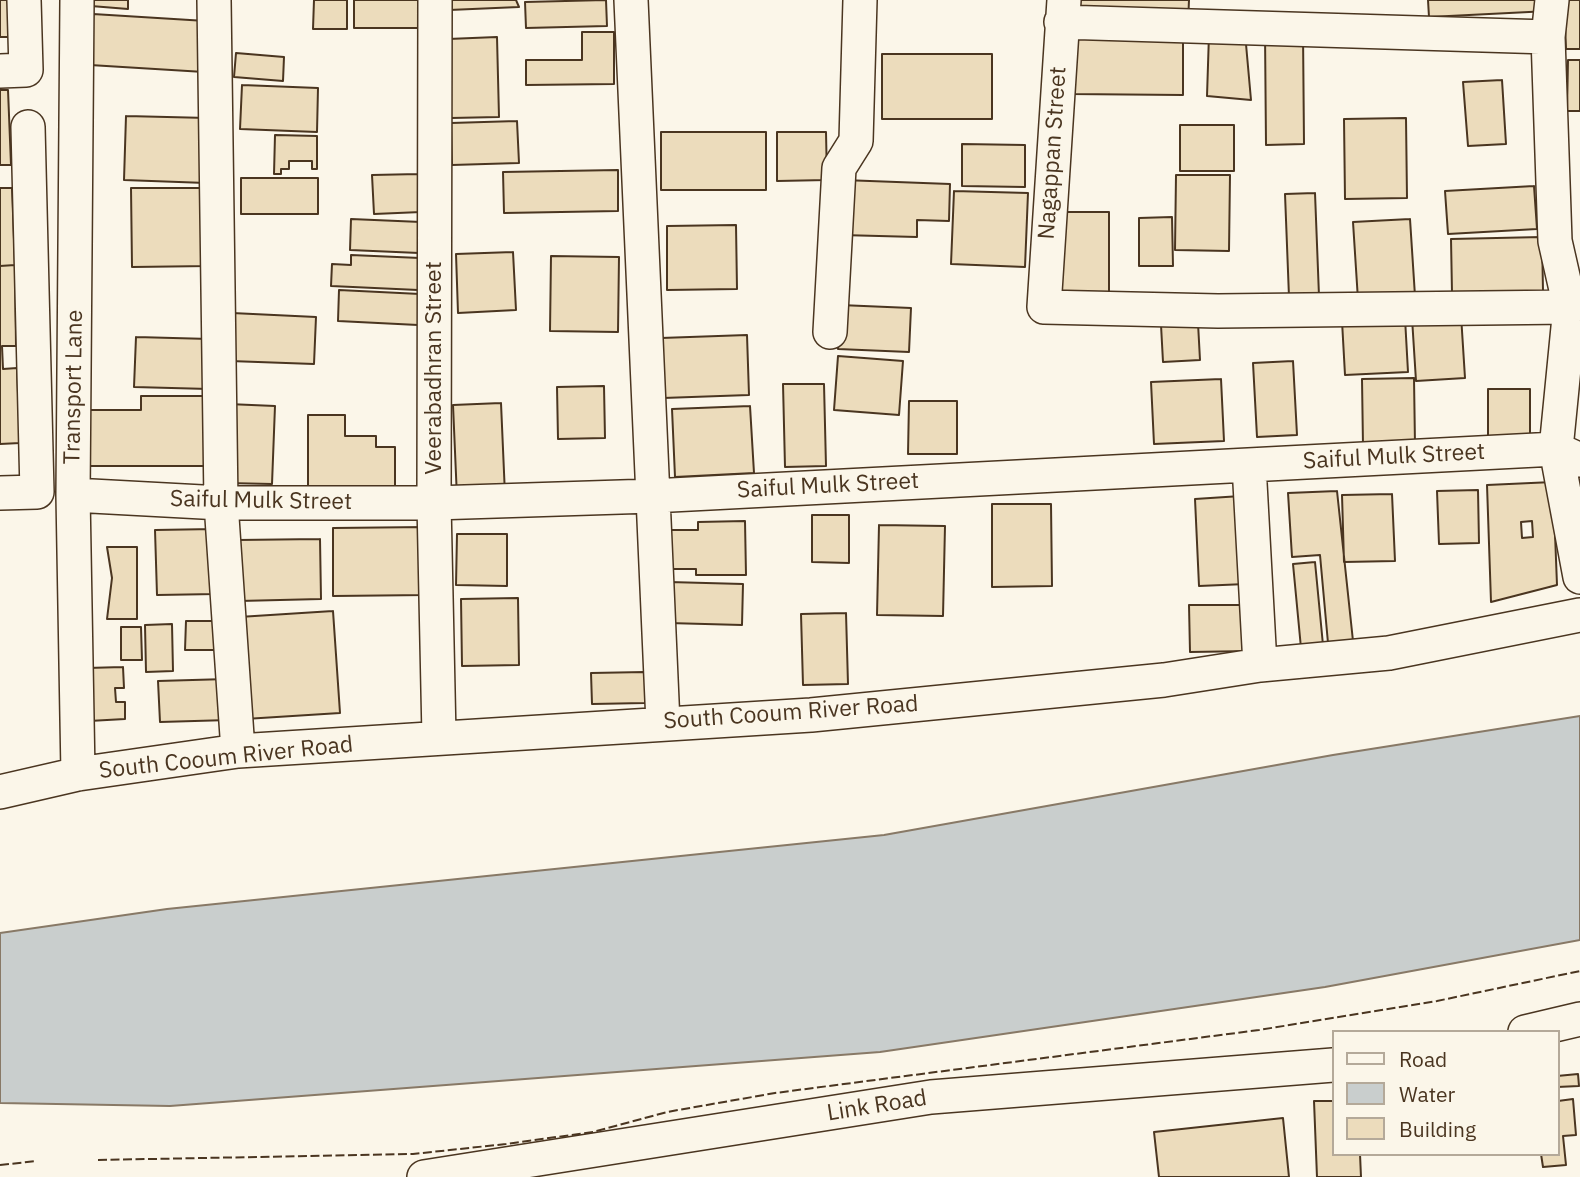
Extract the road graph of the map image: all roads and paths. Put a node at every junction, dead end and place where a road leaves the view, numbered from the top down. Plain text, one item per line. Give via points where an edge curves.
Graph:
1 (24, 0) edge
2 (77, 0) edge
3 (214, 0) edge
4 (435, 0) edge
5 (631, 0) edge
6 (860, 0) edge
7 (1552, 0) edge
8 (1063, 11) edge
9 (1548, 37) junction
10 (0, 71) edge
11 (27, 127) dead end
12 (1567, 241) edge
13 (1570, 307) junction
14 (830, 332) dead end
15 (1568, 455) edge
16 (1249, 464) junction
17 (0, 493) edge
18 (73, 495) junction
19 (652, 496) junction
20 (221, 503) junction
21 (434, 503) junction
22 (1580, 577) edge
23 (1580, 615) edge
24 (1260, 665) junction
25 (663, 723) junction
26 (439, 737) junction
27 (238, 751) junction
28 (78, 774) junction
29 (0, 792) edge
30 (1580, 1018) edge
31 (1533, 1030) edge
32 (1332, 1065) edge
33 (424, 1177) edge

1 - 10 street via 26,70
2 - 18 street, Transport Lane
3 - 20 street
4 - 21 street, Veerabadhran Street
5 - 19 street
6 - 14 street via 856,141 839,168
7 - 9 street
8 - 9 street
8 - 13 street, Nagappan Street via 1044,307 1218,311
9 - 12 street
11 - 17 street via 37,492
12 - 13 street
13 - 15 street
15 - 16 street, Saiful Mulk Street
15 - 22 street
16 - 19 street, Saiful Mulk Street
16 - 24 street
18 - 20 street, Saiful Mulk Street
18 - 28 street, Transport Lane
19 - 21 street, Saiful Mulk Street
19 - 25 street
20 - 21 street, Saiful Mulk Street
20 - 27 street
21 - 26 street, Veerabadhran Street
23 - 24 street, South Cooum River Road via 1389,653
24 - 25 street, South Cooum River Road via 1164,680 824,713
25 - 26 street, South Cooum River Road
26 - 27 street, South Cooum River Road
27 - 28 street, South Cooum River Road
28 - 29 street, South Cooum River Road
30 - 31 street
32 - 33 street, Link Road via 931,1097

